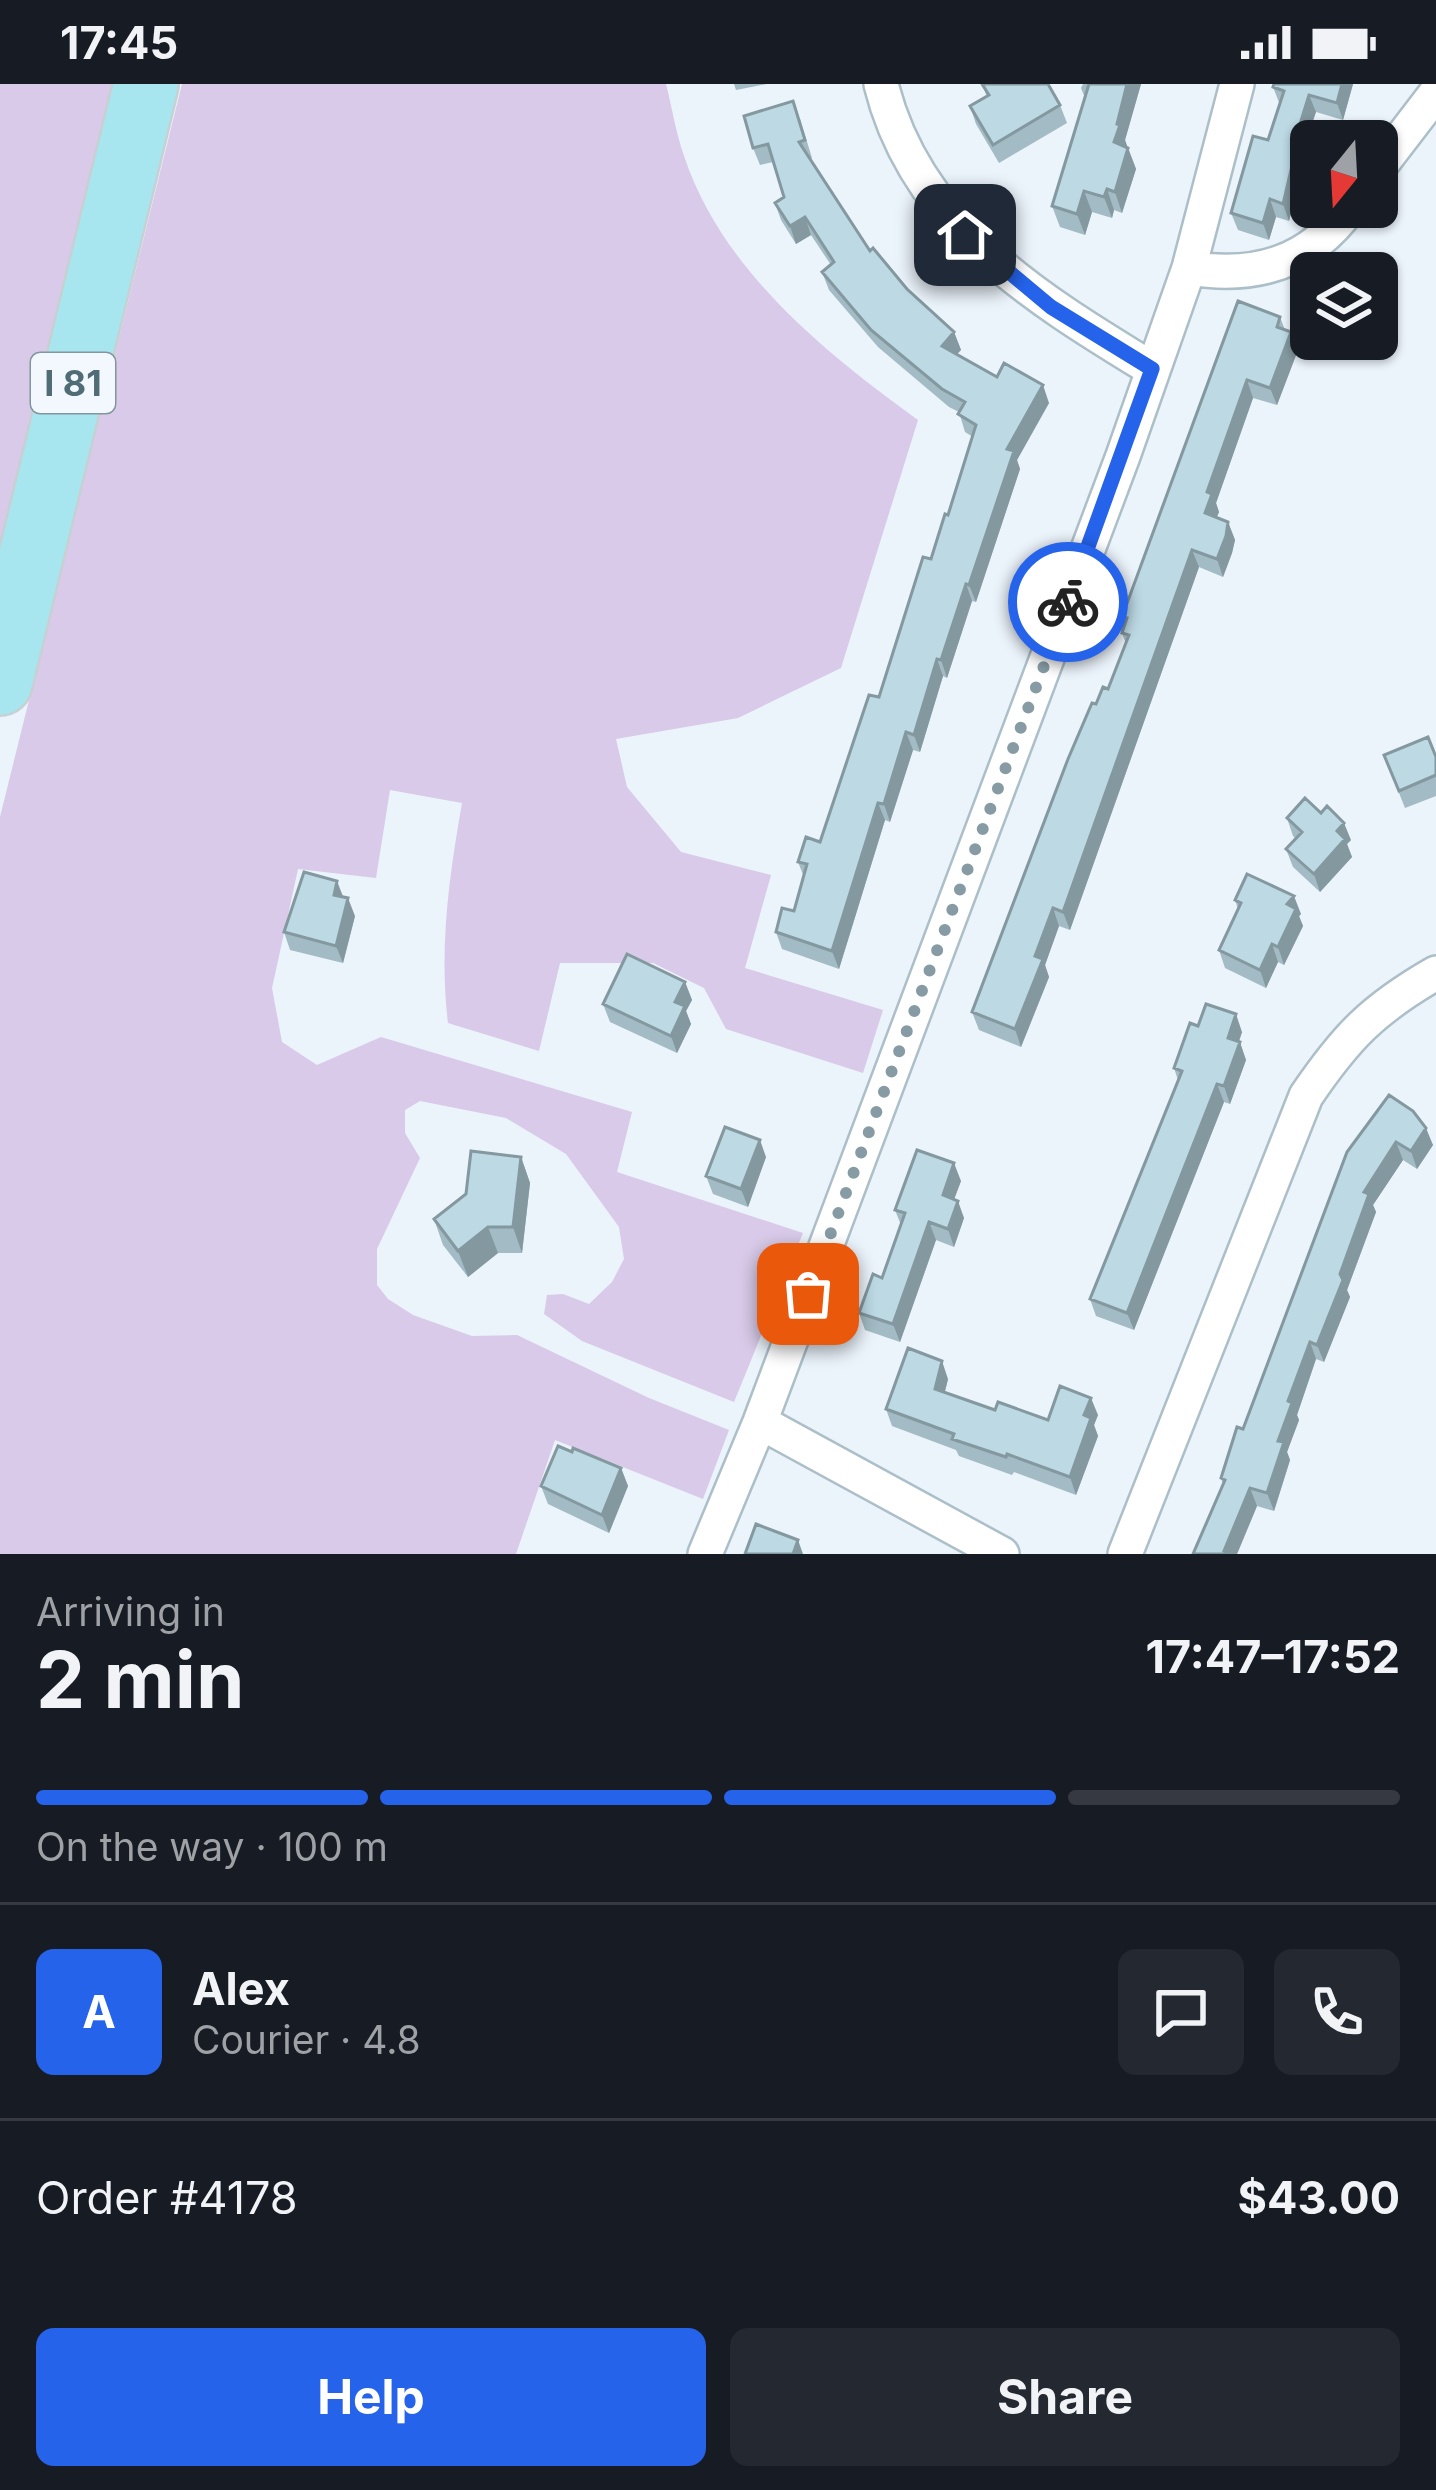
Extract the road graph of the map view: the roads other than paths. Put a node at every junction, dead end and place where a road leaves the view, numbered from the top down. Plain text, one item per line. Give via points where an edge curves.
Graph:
1 (146, 84) edge
2 (880, 84) edge
3 (1237, 84) edge
4 (1436, 93) edge
5 (1398, 143) edge
6 (1335, 228) edge
7 (1189, 268) junction
8 (1152, 369) junction
9 (0, 683) edge
10 (1436, 974) edge
11 (760, 1422) junction
12 (705, 1554) edge
13 (1002, 1554) edge
14 (1125, 1554) edge

1 - 9 highway, I 81
2 - 8 street via 933,200 965,235 1051,307
3 - 7 street
4 - 5 street
6 - 7 street via 1295,259 1262,271
7 - 8 street
8 - 11 street
10 - 14 street via 1372,1014 1306,1096
11 - 12 street
11 - 13 street

